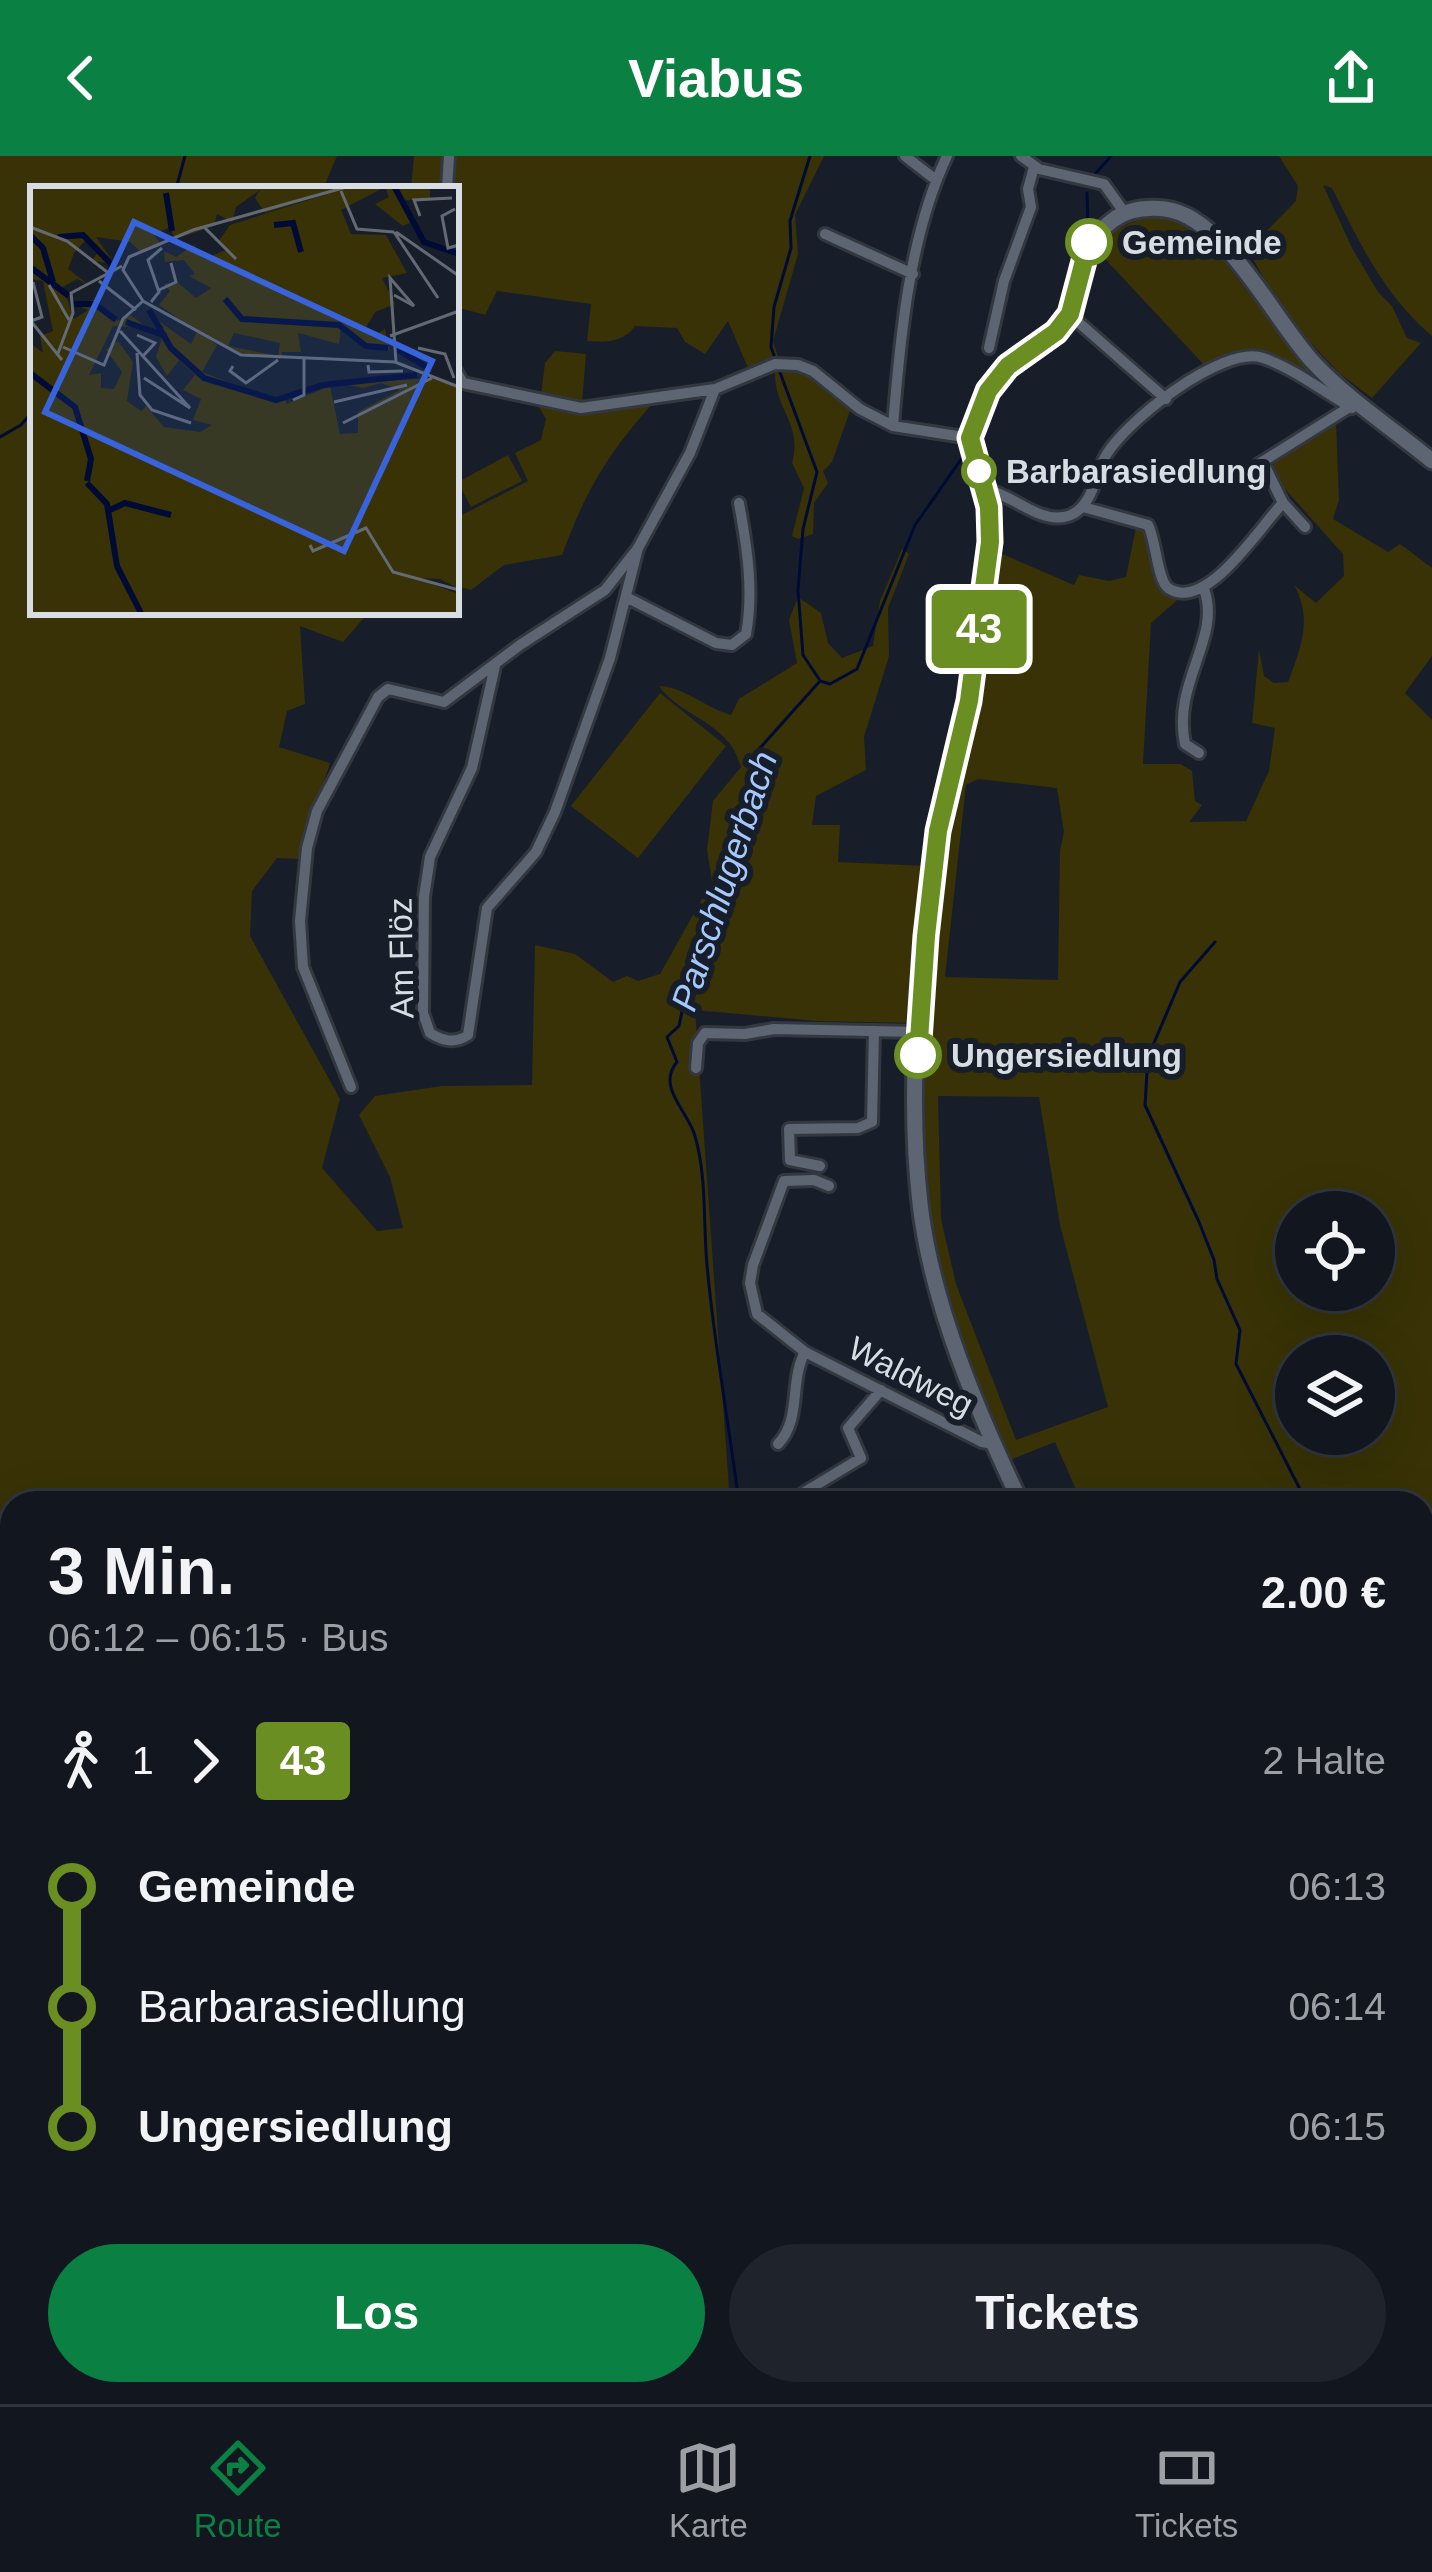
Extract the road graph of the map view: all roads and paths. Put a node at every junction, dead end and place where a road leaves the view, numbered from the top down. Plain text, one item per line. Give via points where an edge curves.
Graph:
1 (449, 156) edge
2 (905, 156) edge
3 (947, 156) edge
4 (1021, 156) edge
5 (1038, 164) edge
6 (936, 180) junction
7 (447, 186) edge
8 (1124, 212) junction
9 (825, 235) dead end
10 (913, 274) junction
11 (1074, 317) junction
12 (989, 348) dead end
13 (459, 380) edge
14 (715, 388) junction
15 (1166, 399) junction
16 (1355, 404) junction
17 (893, 426) junction
18 (970, 438) junction
19 (1432, 460) edge
20 (986, 490) junction
21 (739, 503) dead end
22 (1283, 503) junction
23 (1083, 507) junction
24 (1305, 526) dead end
25 (638, 548) junction
26 (1204, 589) junction
27 (626, 597) junction
28 (495, 666) junction
29 (1198, 753) dead end
30 (874, 1031) junction
31 (919, 1032) junction
32 (696, 1068) dead end
33 (351, 1087) dead end
34 (820, 1166) dead end
35 (829, 1186) dead end
36 (805, 1352) junction
37 (880, 1390) junction
38 (778, 1444) dead end
39 (993, 1444) junction
40 (805, 1491) edge
41 (1016, 1491) edge

1 - 7 street
2 - 6 street
3 - 6 street
4 - 5 street
5 - 8 street via 1104,184
5 - 12 street
6 - 10 street
8 - 11 main road via 1089,242
8 - 16 main road via 1168,209 1201,225
9 - 10 street
10 - 17 street
11 - 15 street
11 - 18 main road via 1008,366 988,391
13 - 14 street via 581,408
14 - 17 street via 779,364 813,371
14 - 25 street via 691,453
15 - 16 street via 1210,366 1260,356
15 - 23 street via 1107,453
16 - 19 main road
16 - 22 street via 1260,463
17 - 18 street
18 - 20 main road
20 - 23 street via 1049,517
20 - 31 main road via 990,542 969,701 938,831
21 - 27 street via 746,634 732,645 716,643
22 - 24 street
22 - 26 street
23 - 26 street via 1148,525 1167,587
25 - 27 street, Am Flöz
25 - 28 street via 605,590
26 - 29 street via 1210,619 1181,721 1186,744
27 - 28 street, Am Flöz via 555,812 536,852 487,908 468,1036 441,1040 430,1034 423,1012 424,897 430,857 472,768
28 - 33 street via 444,702 388,689 378,697 317,812 302,900 303,967
30 - 31 street
30 - 32 street via 706,1033
30 - 34 street via 872,1122 789,1129 790,1160
31 - 39 main road via 920,1204 947,1318
35 - 36 street, Waldweg via 784,1181 750,1283 757,1314
36 - 37 street, Waldweg
36 - 38 street, Waldweg via 790,1427
37 - 39 street, Waldweg
37 - 40 street via 848,1428 861,1458
39 - 41 main road

